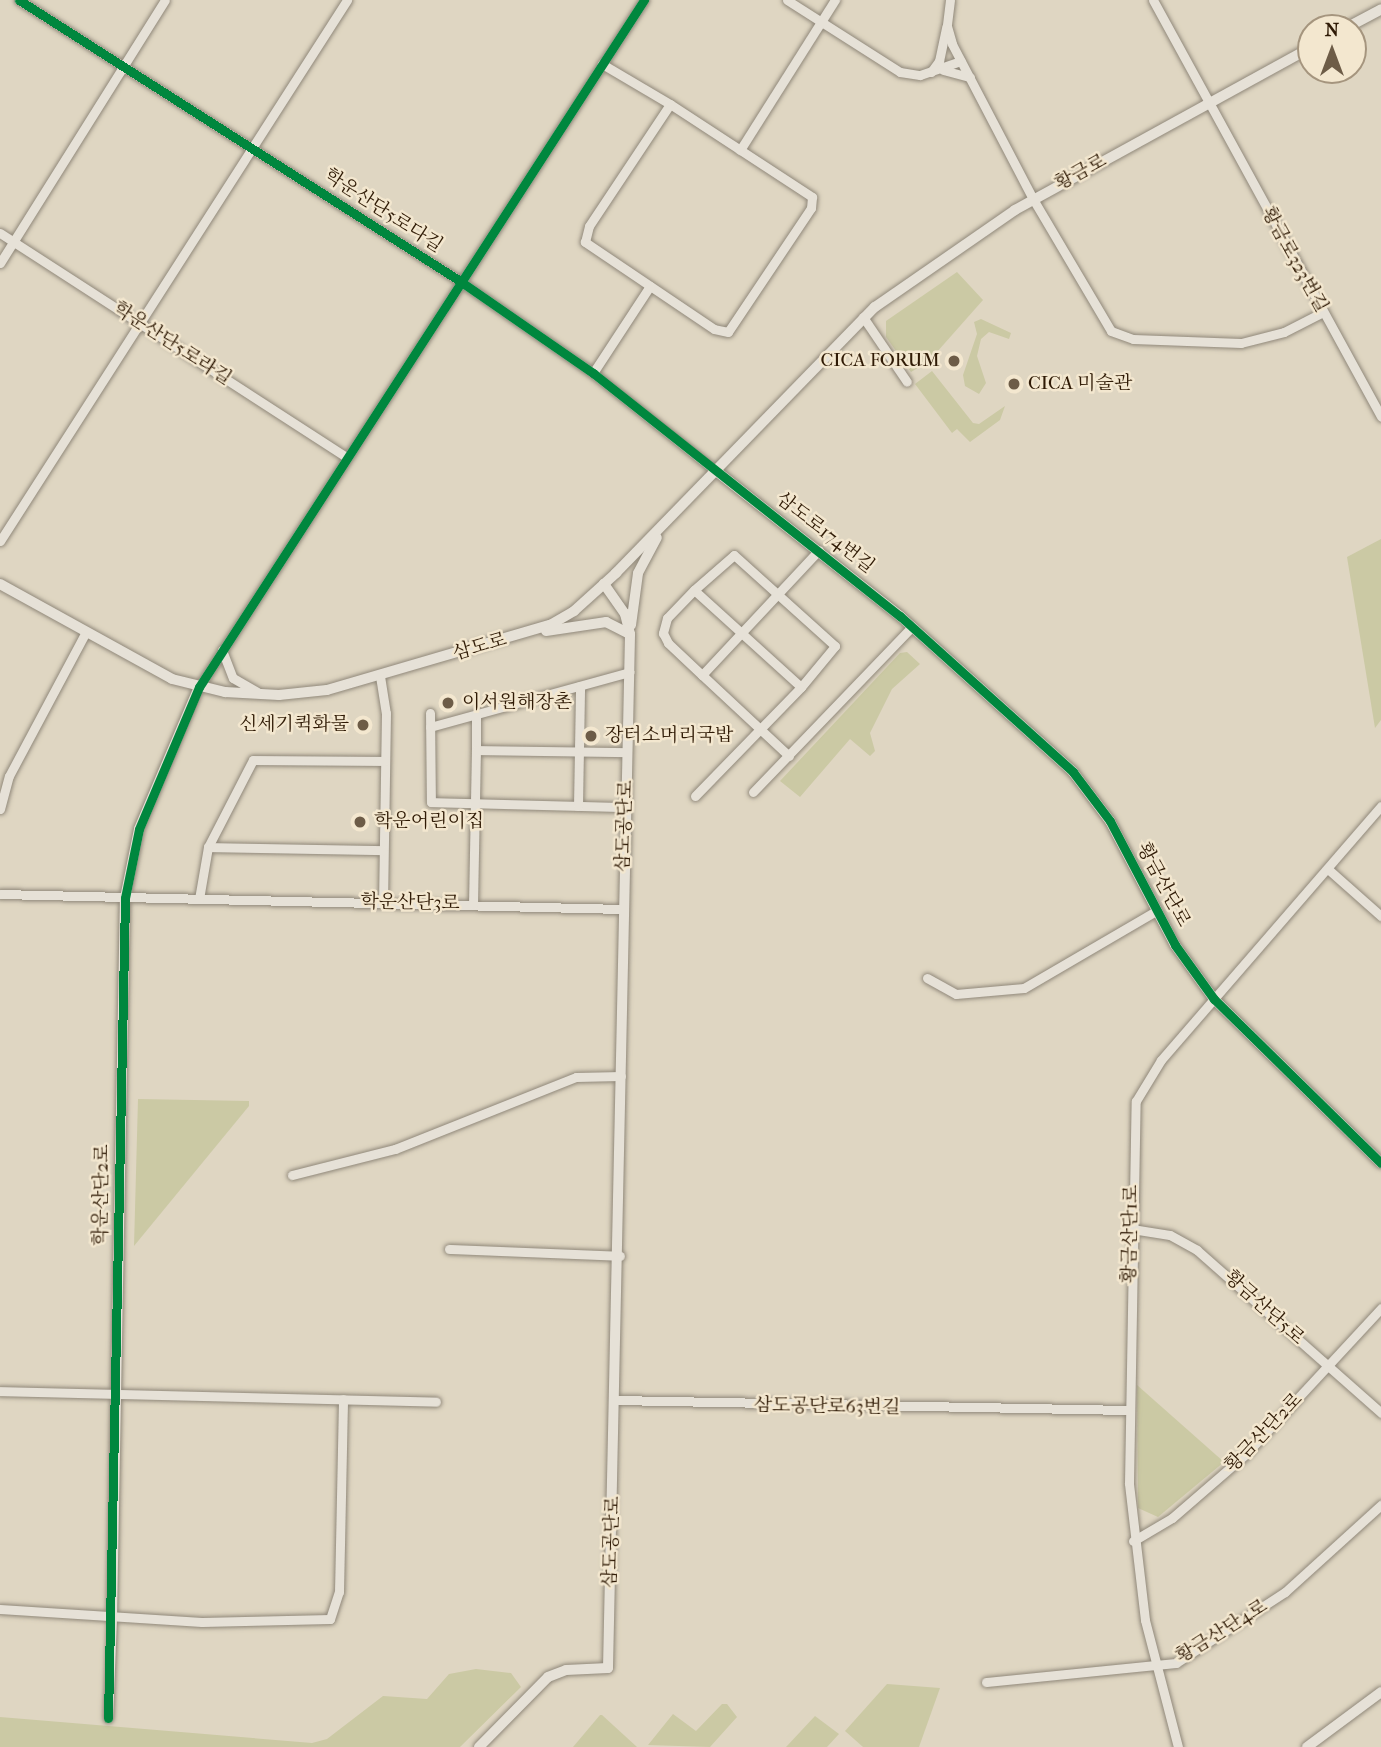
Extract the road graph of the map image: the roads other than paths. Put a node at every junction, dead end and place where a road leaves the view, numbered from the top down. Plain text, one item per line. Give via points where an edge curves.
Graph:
1 (19, 0) edge
2 (165, 0) edge
3 (348, 0) edge
4 (644, 0) edge
5 (787, 0) edge
6 (835, 0) edge
7 (950, 0) edge
8 (1153, 0) edge
9 (822, 22) junction
10 (947, 26) junction
11 (1297, 55) edge
12 (961, 61) junction
13 (602, 64) junction
14 (123, 67) junction
15 (943, 70) junction
16 (930, 73) junction
17 (970, 77) junction
18 (1209, 102) junction
19 (670, 104) junction
20 (251, 148) junction
21 (740, 150) junction
22 (1033, 199) junction
23 (0, 233) edge
24 (14, 241) junction
25 (0, 263) edge
26 (460, 281) junction
27 (650, 286) junction
28 (1323, 312) junction
29 (863, 317) junction
30 (139, 323) junction
31 (593, 373) junction
32 (907, 382) dead end
33 (1381, 417) edge
34 (345, 456) junction
35 (715, 470) junction
36 (663, 526) junction
37 (0, 541) edge
38 (819, 550) junction
39 (0, 584) edge
40 (604, 584) junction
41 (694, 590) junction
42 (779, 593) junction
43 (912, 627) junction
44 (86, 632) junction
45 (741, 633) junction
46 (630, 634) junction
47 (514, 637) junction
48 (222, 650) junction
49 (630, 672) junction
50 (702, 675) junction
51 (380, 676) junction
52 (580, 686) junction
53 (199, 687) junction
54 (801, 687) junction
55 (262, 695) junction
56 (430, 713) dead end
57 (476, 715) junction
58 (430, 727) junction
59 (761, 729) junction
60 (476, 750) junction
61 (579, 752) junction
62 (627, 752) junction
63 (789, 756) junction
64 (385, 761) junction
65 (753, 792) dead end
66 (695, 796) dead end
67 (474, 804) junction
68 (578, 806) junction
69 (1381, 806) edge
70 (625, 807) junction
71 (0, 809) edge
72 (208, 847) junction
73 (383, 850) junction
74 (1328, 869) junction
75 (0, 894) edge
76 (125, 898) junction
77 (199, 899) junction
78 (383, 903) junction
79 (473, 905) junction
80 (622, 909) junction
81 (1156, 911) junction
82 (1381, 916) edge
83 (926, 978) dead end
84 (1214, 999) junction
85 (621, 1076) junction
86 (1381, 1163) edge
87 (292, 1175) dead end
88 (1132, 1229) junction
89 (449, 1249) dead end
90 (620, 1256) junction
91 (1381, 1307) edge
92 (1328, 1365) junction
93 (0, 1391) edge
94 (116, 1392) junction
95 (343, 1399) junction
96 (616, 1400) junction
97 (436, 1402) dead end
98 (1128, 1410) junction
99 (1381, 1413) edge
100 (1381, 1505) edge
101 (1133, 1541) junction
102 (0, 1609) edge
103 (112, 1618) junction
104 (1155, 1668) junction
105 (986, 1682) dead end
106 (1381, 1692) edge
107 (108, 1718) dead end
108 (479, 1747) edge
109 (1178, 1747) edge
110 (1307, 1747) edge

1 - 14 street, 학운산단5로다길
2 - 14 street
3 - 20 street
4 - 13 street
5 - 9 street
6 - 9 street
7 - 10 street
8 - 18 street, 황금로323번길
9 - 16 street via 900,72
9 - 21 street
10 - 12 street
10 - 16 street via 939,61
11 - 18 street, 황금로
12 - 15 street
12 - 17 street
13 - 19 street
13 - 26 street
14 - 20 street, 학운산단5로다길
14 - 24 street
15 - 16 street
15 - 17 street
17 - 22 street
18 - 22 street, 황금로
18 - 28 street, 황금로323번길
19 - 21 street
19 - 27 street via 585,235 587,245
20 - 26 street, 학운산단5로다길
20 - 30 street
21 - 27 street via 808,193 813,202 736,325 720,332
22 - 28 street via 1101,318 1118,335 1248,342 1284,332
22 - 29 street, 황금로 via 930,265
23 - 24 street, 학운산단5로라길
24 - 25 street
24 - 30 street, 학운산단5로라길
26 - 31 street, 학운산단5로다길
26 - 34 street
27 - 31 street
28 - 33 street, 황금로323번길
29 - 32 street
29 - 35 street, 삼도로
30 - 34 street, 학운산단5로라길
30 - 37 street
31 - 35 street, 학운산단5로다길
34 - 48 street
35 - 36 street, 삼도로
35 - 38 street, 삼도로174번길
36 - 40 street, 삼도로
36 - 46 street via 638,573
38 - 42 street, 삼도로174번길
38 - 43 street, 삼도로174번길
39 - 44 street, 삼도로
40 - 46 street, 삼도공단로 via 625,614
40 - 47 street, 삼도로 via 563,618
41 - 42 street via 734,555
41 - 45 street
41 - 50 street via 667,618 663,633
42 - 45 street, 삼도로174번길
42 - 54 street via 835,646
43 - 63 street
43 - 81 street, 황금산단로 via 1073,772 1110,821
44 - 53 street, 삼도로 via 172,678
44 - 71 street via 9,776
45 - 50 street, 삼도로174번길
45 - 54 street
46 - 47 street via 617,625 600,622
46 - 49 street, 삼도공단로
47 - 51 street, 삼도로
48 - 53 street
48 - 55 street via 233,678
49 - 52 street
49 - 62 street, 삼도공단로
50 - 59 street
51 - 55 street, 삼도로 via 327,690
51 - 64 street via 386,702
52 - 57 street
52 - 61 street
53 - 55 street, 삼도로
53 - 76 street, 학운산단2로 via 139,829
54 - 59 street
56 - 58 street
57 - 58 street
57 - 60 street
58 - 67 street via 431,802
59 - 63 street
59 - 66 street
60 - 61 street
60 - 67 street
61 - 62 street
61 - 68 street
62 - 70 street, 삼도공단로
63 - 65 street
64 - 72 street via 253,760
64 - 73 street
67 - 68 street
67 - 79 street
68 - 70 street
69 - 74 street, 황금산단1로
70 - 80 street, 삼도공단로
72 - 73 street
72 - 77 street
73 - 78 street
74 - 82 street
74 - 84 street, 황금산단1로
75 - 76 street, 학운산단3로
76 - 77 street, 학운산단3로
76 - 94 street, 학운산단2로
77 - 78 street, 학운산단3로
78 - 79 street, 학운산단3로
79 - 80 street, 학운산단3로
80 - 85 street, 삼도공단로
81 - 83 street via 1024,988 956,993
81 - 84 street, 황금산단로
84 - 86 street, 황금산단로
84 - 88 street, 황금산단1로 via 1140,1088 1134,1124
85 - 87 street via 576,1077 405,1146
85 - 90 street, 삼도공단로
88 - 92 street, 황금산단5로 via 1170,1235 1197,1250
88 - 98 street, 황금산단1로
89 - 90 street
90 - 96 street, 삼도공단로
91 - 92 street, 황금산단2로
92 - 99 street, 황금산단5로
92 - 101 street, 황금산단2로 via 1226,1473 1172,1518
93 - 94 street
94 - 95 street
94 - 103 street, 학운산단2로
95 - 97 street
95 - 103 street via 339,1592 330,1619 290,1623
96 - 98 street, 삼도공단로63번길 via 1038,1412
96 - 108 street, 삼도공단로 via 608,1668 566,1670 548,1678
98 - 101 street, 황금산단1로
100 - 104 street, 황금산단4로 via 1266,1606 1185,1658
101 - 104 street, 황금산단1로
102 - 103 street
103 - 107 street, 학운산단2로
104 - 105 street, 황금산단4로
104 - 109 street, 황금산단1로
106 - 110 street

